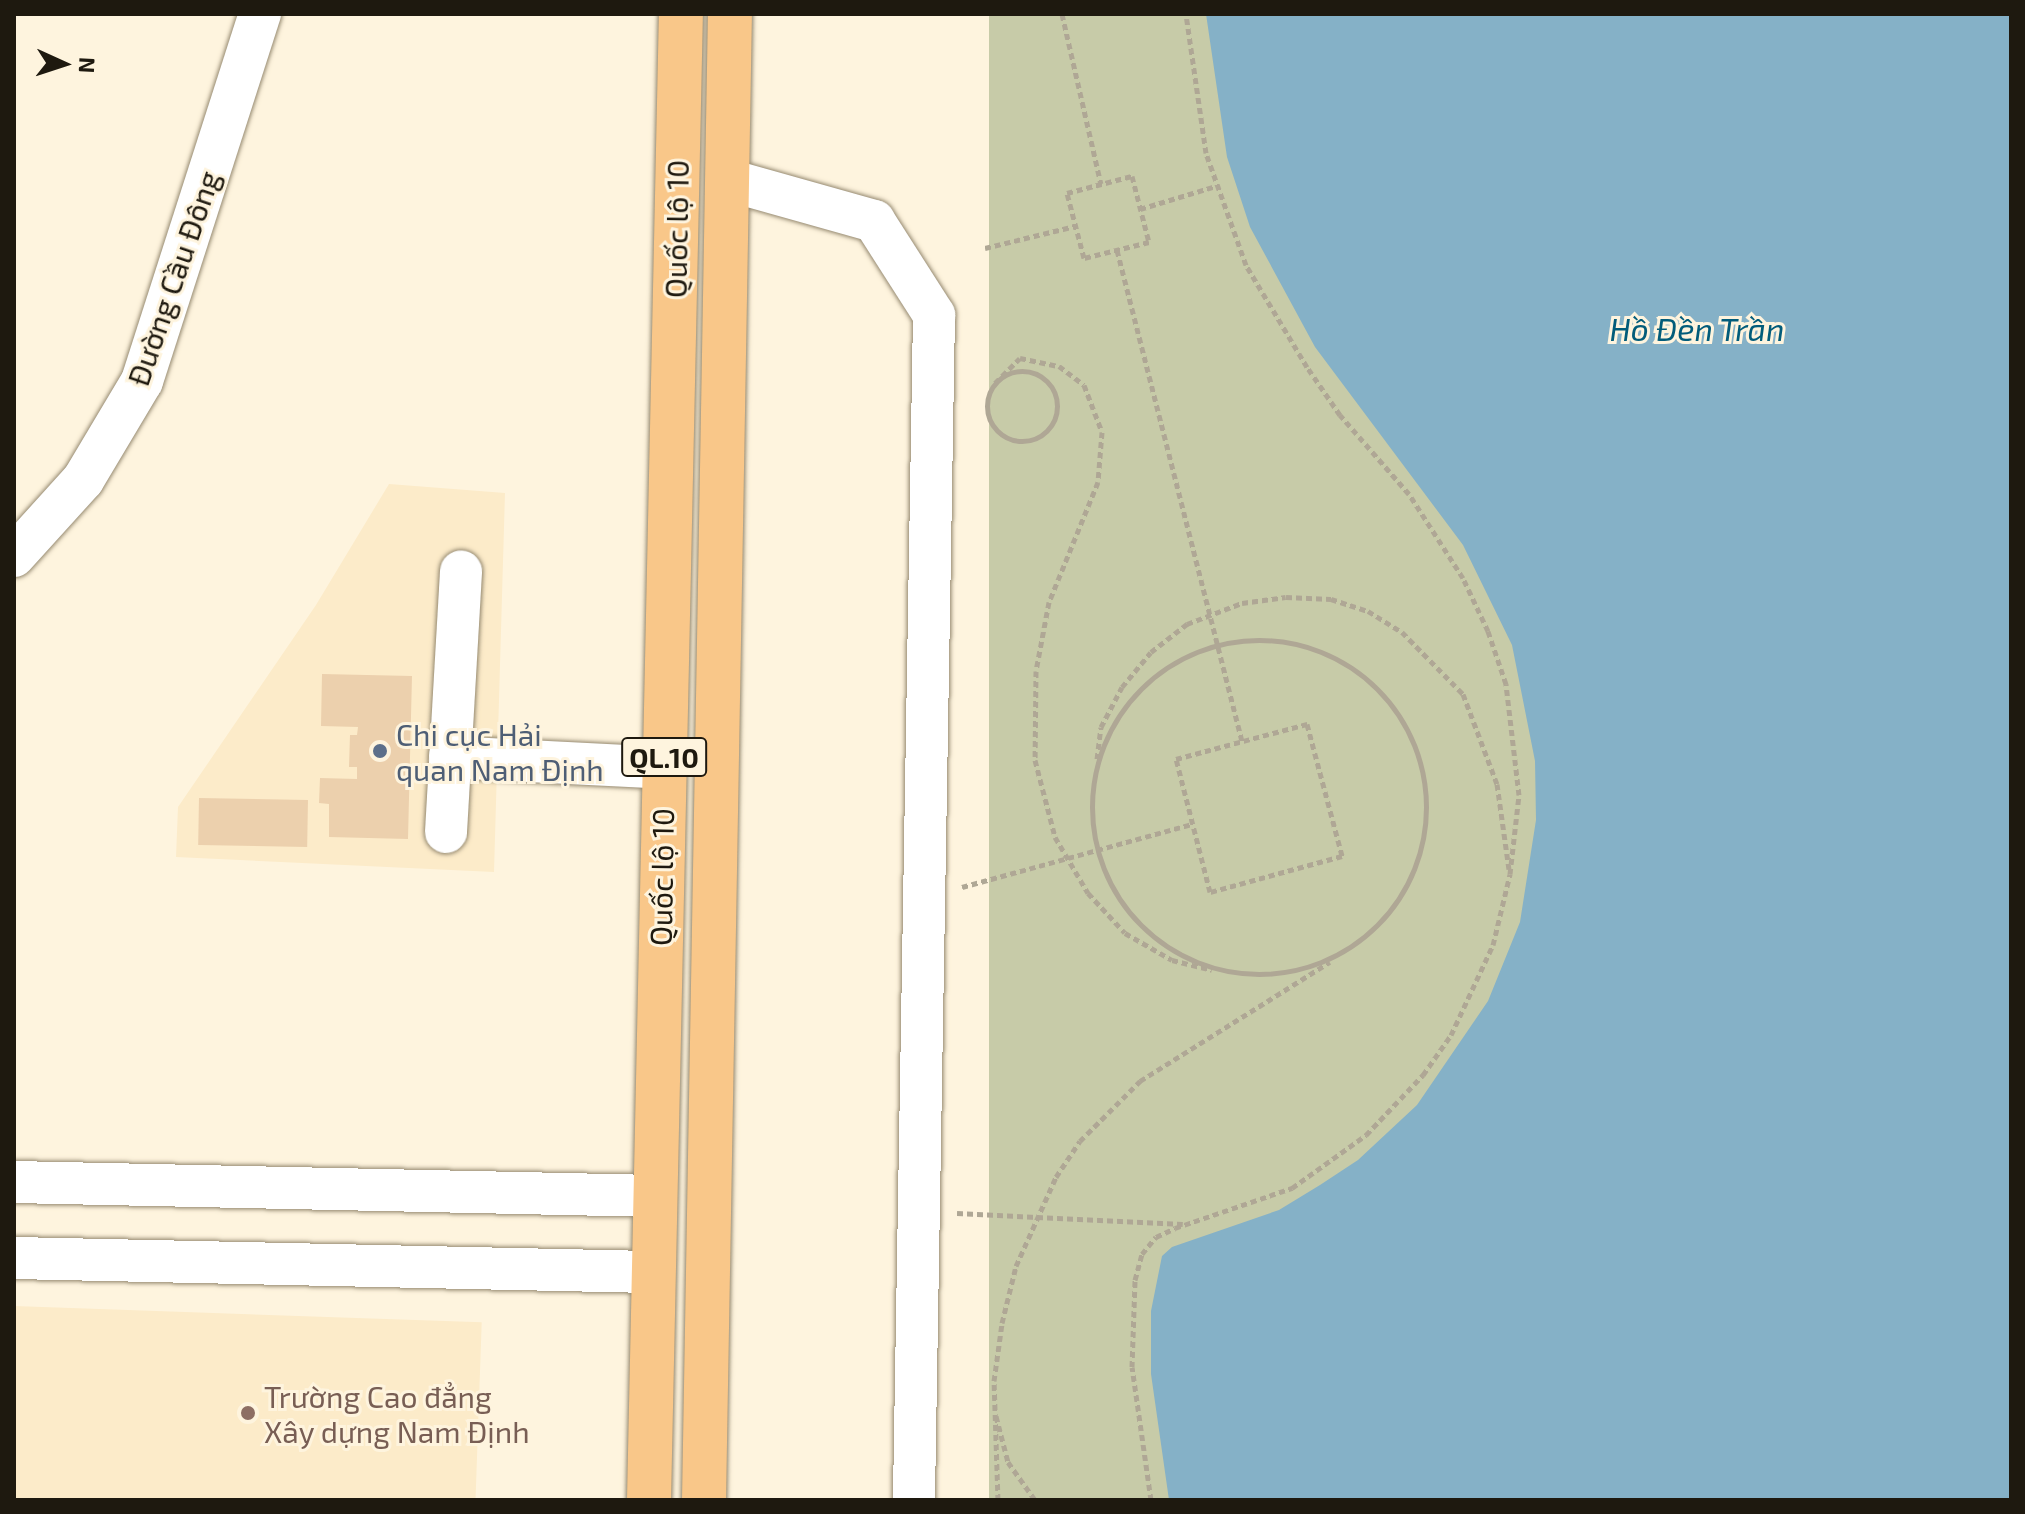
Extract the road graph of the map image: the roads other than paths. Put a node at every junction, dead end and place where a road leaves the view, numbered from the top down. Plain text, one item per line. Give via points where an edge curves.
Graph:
1 (260, 14) edge
2 (681, 14) edge
3 (730, 14) edge
4 (728, 180) junction
5 (14, 556) edge
6 (461, 571) dead end
7 (450, 757) junction
8 (664, 768) junction
9 (446, 832) dead end
10 (14, 1182) edge
11 (654, 1196) junction
12 (14, 1258) edge
13 (653, 1272) junction
14 (649, 1500) edge
15 (704, 1500) edge
16 (914, 1500) edge

1 - 5 street, Đường Cầu Đông via 142,381 83,480
2 - 8 highway, Quốc lộ 10 / QL.10
3 - 4 highway, Quốc lộ 10 / QL.10
4 - 15 highway, Quốc lộ 10 / QL.10
4 - 16 street via 874,221 934,315
6 - 7 street
7 - 8 street
7 - 9 street
8 - 11 highway, Quốc lộ 10 / QL.10
10 - 11 street
11 - 13 highway, Quốc lộ 10 / QL.10
12 - 13 street
13 - 14 highway, Quốc lộ 10 / QL.10

